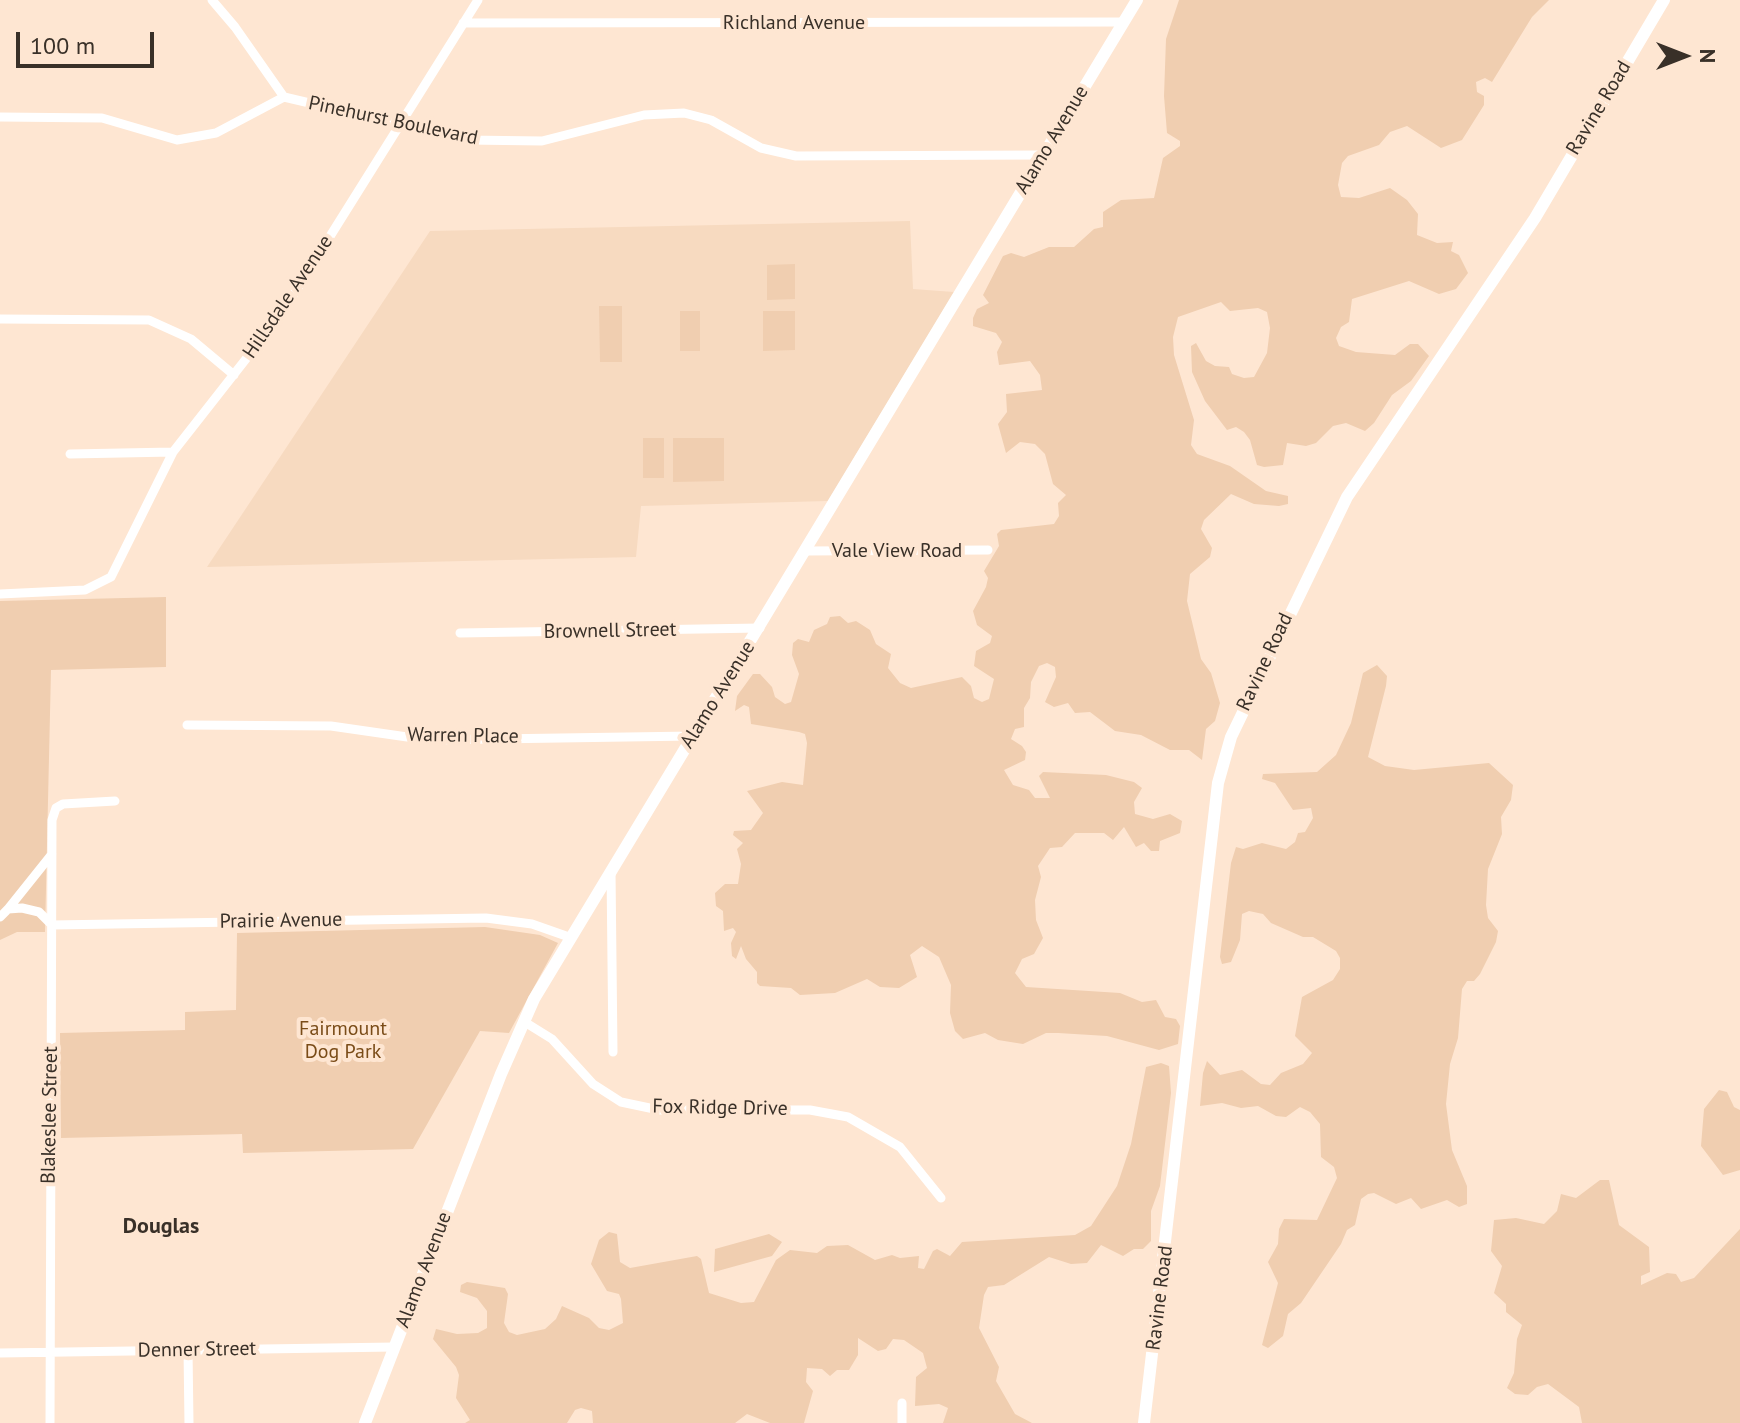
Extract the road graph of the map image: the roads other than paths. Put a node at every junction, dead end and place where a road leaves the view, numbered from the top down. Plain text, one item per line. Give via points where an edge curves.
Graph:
1 (212, 0) edge
2 (478, 0) edge
3 (1137, 0) edge
4 (1664, 0) edge
5 (1124, 22) junction
6 (463, 23) junction
7 (284, 97) junction
8 (0, 117) edge
9 (402, 124) junction
10 (1042, 155) junction
11 (0, 319) edge
12 (234, 375) junction
13 (173, 452) junction
14 (70, 454) dead end
15 (988, 550) dead end
16 (806, 551) junction
17 (0, 594) edge
18 (760, 628) junction
19 (460, 633) dead end
20 (187, 725) dead end
21 (693, 736) junction
22 (115, 801) dead end
23 (52, 854) junction
24 (611, 871) junction
25 (8, 909) junction
26 (0, 917) edge
27 (52, 925) junction
28 (569, 937) junction
29 (523, 1021) junction
30 (613, 1052) dead end
31 (941, 1198) dead end
32 (394, 1347) junction
33 (188, 1350) junction
34 (0, 1353) edge
35 (49, 1353) junction
36 (902, 1403) dead end
37 (50, 1423) edge
38 (189, 1423) edge
39 (365, 1423) edge
40 (902, 1423) edge
41 (1144, 1423) edge

1 - 7 street, Pinehurst Boulevard
2 - 6 street, Hillsdale Avenue
3 - 5 street, Alamo Avenue
4 - 41 street, Ravine Road via 1535,218 1347,497 1231,737 1217,790
5 - 6 street, Richland Avenue
5 - 10 street, Alamo Avenue
6 - 9 street, Hillsdale Avenue
7 - 8 street via 216,133 187,140 161,138 102,118
7 - 9 street, Pinehurst Boulevard
9 - 10 street, Pinehurst Boulevard via 467,140 526,142 565,138 644,115 684,113 711,120 761,148 796,156
9 - 12 street, Hillsdale Avenue via 282,313
10 - 16 street, Alamo Avenue
11 - 12 street via 149,320 191,339
12 - 13 street, Hillsdale Avenue
13 - 14 street
13 - 17 street, Hillsdale Avenue via 111,577 94,587
15 - 16 street, Vale View Road
16 - 18 street, Alamo Avenue
18 - 19 street, Brownell Street
18 - 21 street, Alamo Avenue
20 - 21 street, Warren Place via 331,726 428,740
21 - 24 street, Alamo Avenue
22 - 23 street, Blakeslee Street via 56,808
23 - 25 street
23 - 27 street, Blakeslee Street
24 - 28 street, Alamo Avenue
24 - 30 street
25 - 26 street
25 - 27 street, Prairie Avenue via 31,909
27 - 28 street, Prairie Avenue via 486,918 532,924
27 - 35 street, Blakeslee Street
28 - 29 street, Alamo Avenue
29 - 31 street, Fox Ridge Drive via 552,1039 593,1084 621,1102 659,1110 810,1110 848,1117 900,1147
29 - 32 street, Alamo Avenue
32 - 33 street, Denner Street
32 - 39 street, Alamo Avenue
33 - 35 street, Denner Street
33 - 38 street
34 - 35 street, Denner Street
35 - 37 street, Blakeslee Street
36 - 40 street

